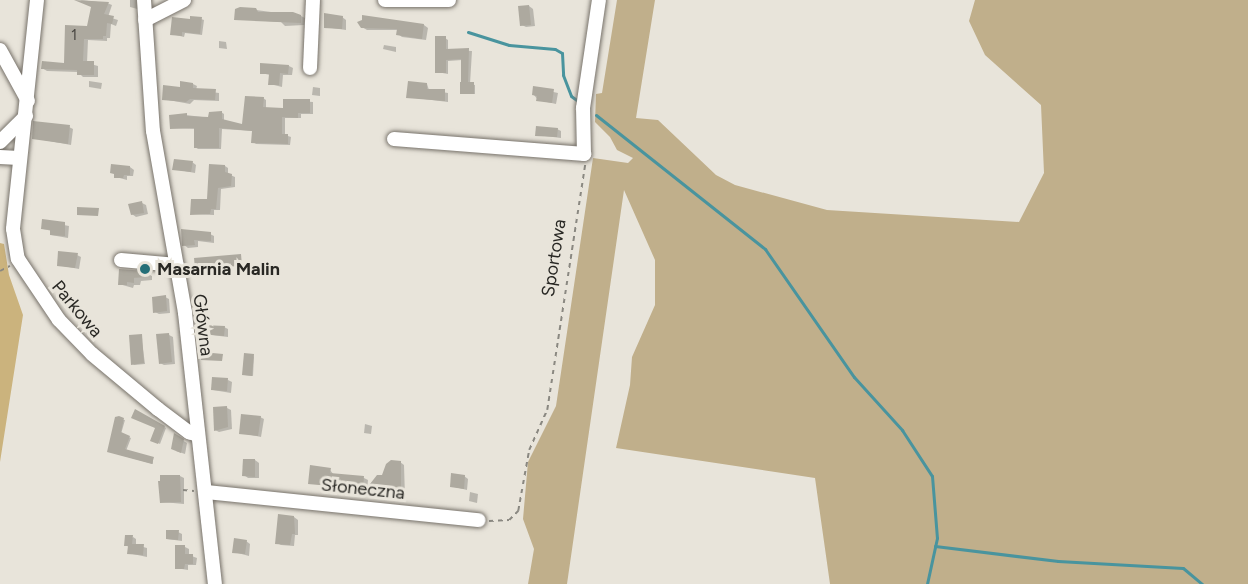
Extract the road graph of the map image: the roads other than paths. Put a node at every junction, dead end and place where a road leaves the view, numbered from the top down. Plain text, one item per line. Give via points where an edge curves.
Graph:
1 (37, 0) edge
2 (144, 0) edge
3 (184, 0) edge
4 (313, 0) edge
5 (385, 0) edge
6 (449, 0) edge
7 (599, 0) edge
8 (145, 20) junction
9 (0, 50) edge
10 (310, 68) dead end
11 (28, 101) junction
12 (26, 116) junction
13 (394, 139) dead end
14 (0, 142) edge
15 (0, 157) edge
16 (19, 158) junction
17 (121, 260) dead end
18 (177, 265) junction
19 (198, 435) junction
20 (206, 492) junction
21 (480, 520) road end
22 (214, 584) edge

1 - 11 street, Parkowa
2 - 8 street, Główna
3 - 8 street
4 - 10 street
5 - 6 street
7 - 13 street via 584,108 584,154
8 - 18 street, Główna via 152,123
9 - 11 street
11 - 12 street, Parkowa
12 - 14 street
12 - 16 street, Parkowa
15 - 16 street
16 - 19 street, Parkowa via 14,242 18,259 36,288 59,320 92,354 158,409
17 - 18 street
18 - 19 street, Główna
19 - 20 street, Główna
20 - 21 street, Słoneczna
20 - 22 street, Główna

